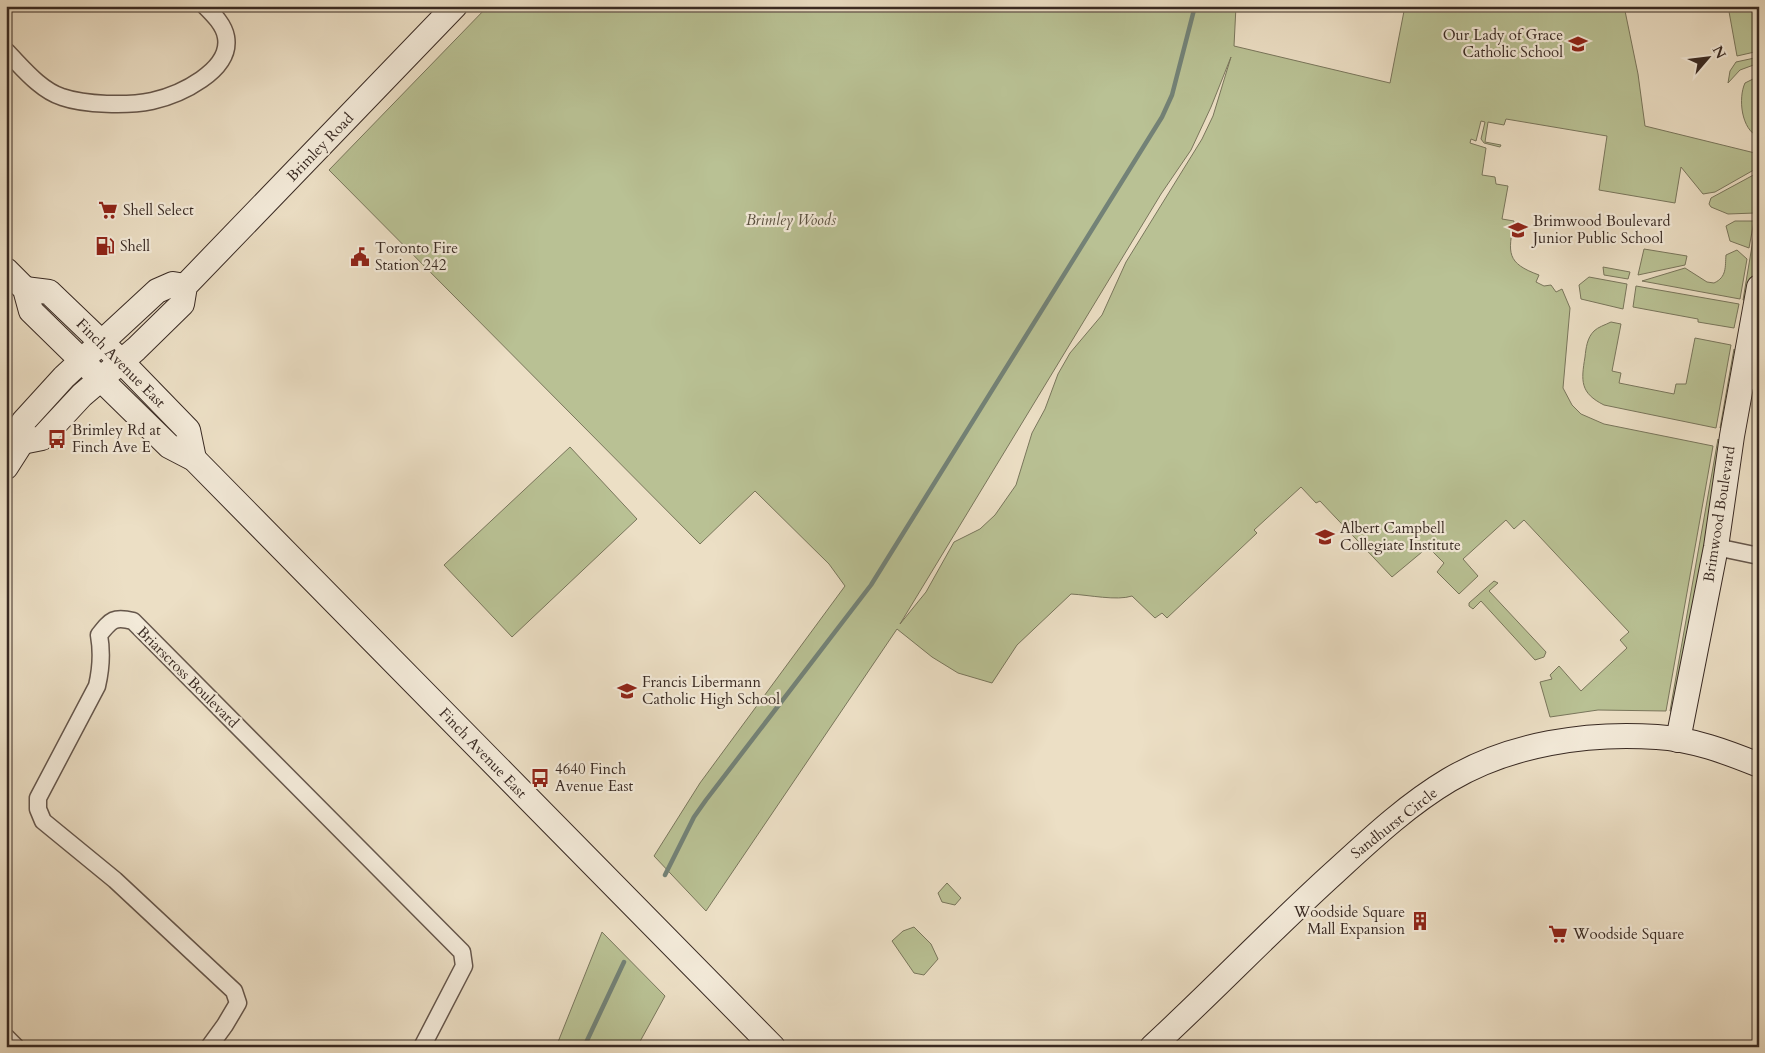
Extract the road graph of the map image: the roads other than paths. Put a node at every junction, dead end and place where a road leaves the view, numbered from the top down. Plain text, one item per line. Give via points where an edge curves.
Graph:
1 (205, 6) edge
2 (455, 6) edge
3 (6, 51) edge
4 (6, 270) edge
5 (185, 286) junction
6 (1759, 287) edge
7 (25, 290) junction
8 (102, 342) junction
9 (82, 361) junction
10 (121, 361) junction
11 (100, 379) junction
12 (1750, 381) edge
13 (22, 442) junction
14 (194, 459) junction
15 (6, 467) edge
16 (1716, 547) junction
17 (1759, 556) edge
18 (1678, 740) junction
19 (1759, 765) edge
20 (6, 1037) edge
21 (16, 1047) edge
22 (208, 1047) edge
23 (422, 1047) edge
24 (773, 1047) edge
25 (1152, 1047) edge

1 - 3 street via 223,26 226,48 223,58 192,86 151,102 106,103 60,96 44,87
2 - 5 main road, Brimley Road
4 - 7 main road, Finch Avenue East
5 - 8 main road via 164,286
5 - 10 main road, Brimley Road via 182,304
6 - 12 main road, Brimwood Boulevard
7 - 8 main road, Finch Avenue East via 49,292
7 - 9 main road, Finch Avenue East via 31,310
8 - 9 main road
8 - 10 main road, Finch Avenue East
9 - 11 main road, Finch Avenue East
9 - 13 main road via 23,422
10 - 11 main road, Brimley Road
10 - 14 main road, Finch Avenue East via 188,430
11 - 13 main road, Brimley Road via 42,438
11 - 14 main road, Finch Avenue East via 169,446
12 - 16 main road, Brimwood Boulevard
13 - 15 main road
14 - 24 main road, Finch Avenue East
16 - 17 street
16 - 18 main road, Brimwood Boulevard
18 - 19 main road, Sandhurst Circle
18 - 25 main road, Sandhurst Circle via 1594,737 1548,743 1477,766 1450,780 1408,808 1363,846
20 - 21 street
22 - 23 street, Briarscross Boulevard via 238,1003 234,991 115,880 43,821 38,809 38,798 97,686 102,649 99,635 110,622 120,618 133,621 462,952 464,966

